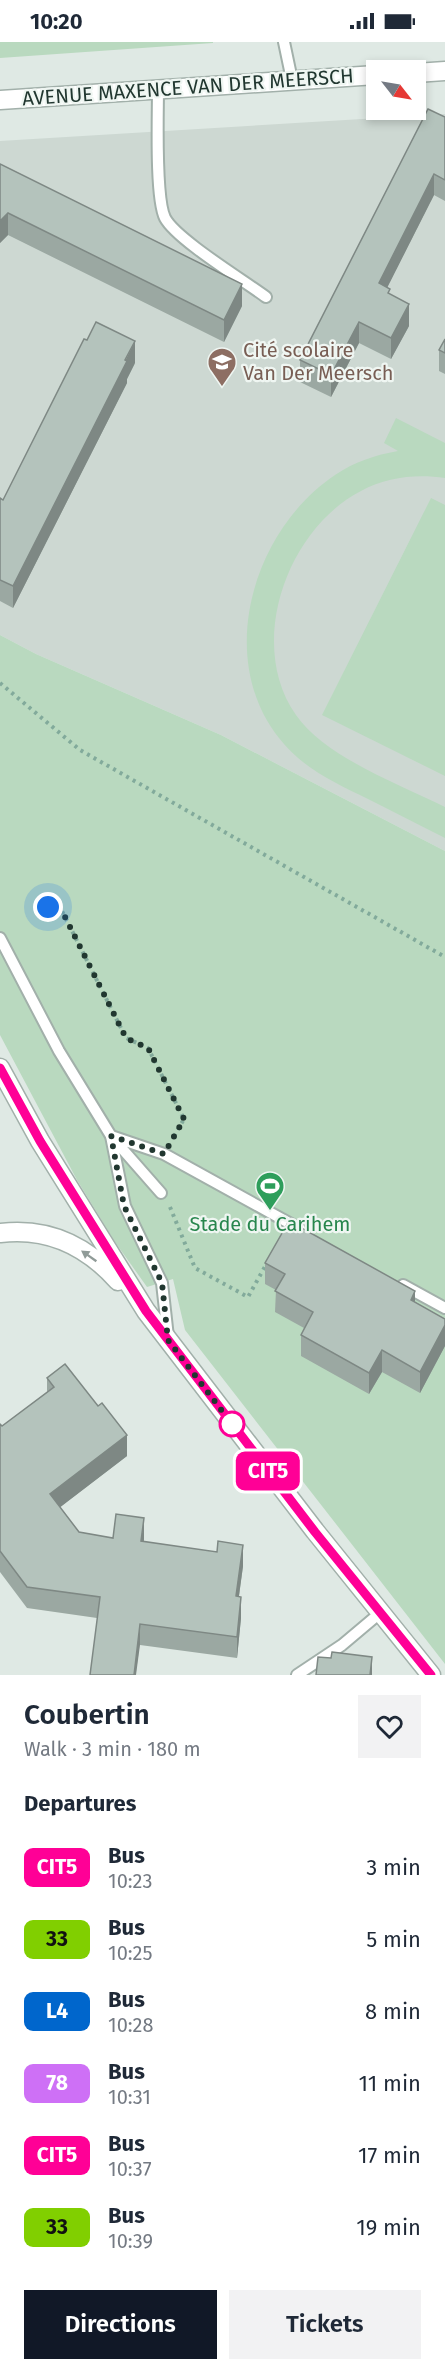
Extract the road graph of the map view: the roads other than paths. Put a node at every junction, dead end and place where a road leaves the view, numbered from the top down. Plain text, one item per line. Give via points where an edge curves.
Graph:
1 (284, 42) edge
2 (445, 71) edge
3 (426, 72) edge
4 (366, 76) edge
5 (292, 80) junction
6 (158, 89) junction
7 (0, 100) edge
8 (266, 297) dead end
9 (0, 938) edge
10 (0, 1068) edge
11 (111, 1136) junction
12 (161, 1193) road end
13 (0, 1233) edge
14 (310, 1234) edge
15 (393, 1280) edge
16 (445, 1308) edge
17 (146, 1311) junction
18 (168, 1340) junction
19 (380, 1612) junction
20 (297, 1675) edge
21 (431, 1675) edge

1 - 5 lane
2 - 3 street
4 - 5 street, AVENUE MAXENCE VAN DER MEERSCH
5 - 6 street, AVENUE MAXENCE VAN DER MEERSCH
6 - 7 street, AVENUE MAXENCE VAN DER MEERSCH
6 - 8 lane via 160,199 165,219 179,235
9 - 11 lane via 59,1051
10 - 17 street via 40,1141
11 - 12 lane
11 - 14 lane via 164,1154
11 - 18 lane via 124,1206 162,1283
17 -> 13 street via 109,1271 72,1244 34,1231
15 - 16 lane
17 - 18 street
18 - 19 street
19 - 20 lane via 342,1645
19 - 21 street

